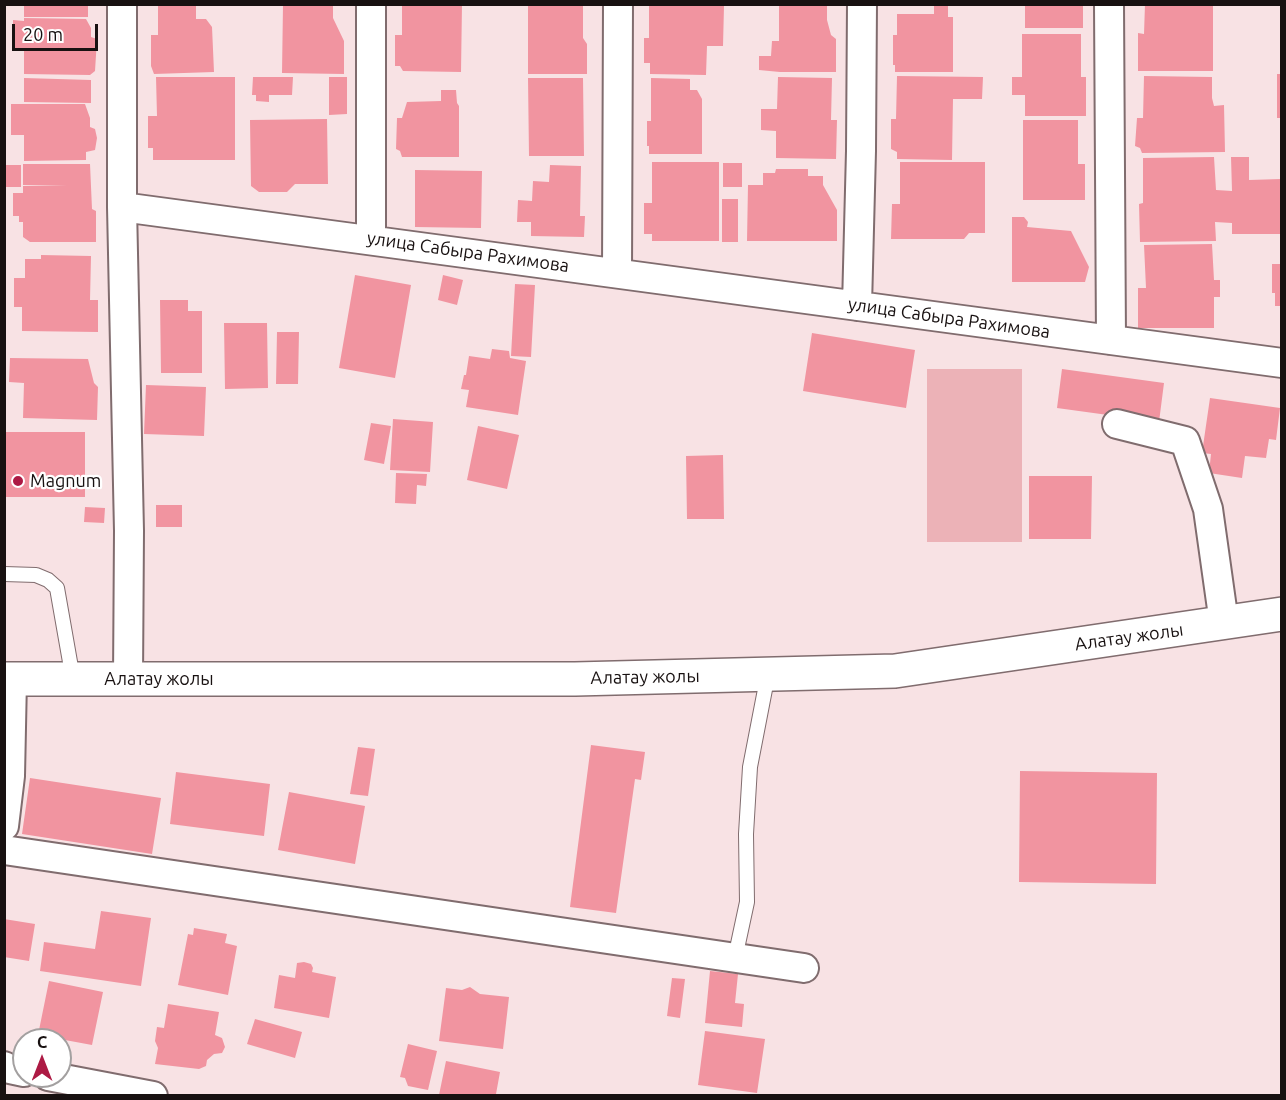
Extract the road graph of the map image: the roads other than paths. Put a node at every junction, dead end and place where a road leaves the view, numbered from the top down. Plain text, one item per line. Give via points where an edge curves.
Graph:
1 (122, 4) edge
2 (372, 4) edge
3 (618, 4) edge
4 (862, 4) edge
5 (1108, 4) edge
6 (122, 207) junction
7 (371, 239) junction
8 (617, 273) junction
9 (857, 306) junction
10 (1111, 340) junction
11 (1281, 363) edge
12 (1117, 424) dead end
13 (4, 574) edge
14 (1281, 614) edge
15 (1224, 622) junction
16 (768, 674) junction
17 (8, 679) edge
18 (73, 679) junction
19 (128, 679) junction
20 (4, 826) edge
21 (4, 850) edge
22 (735, 958) junction
23 (804, 968) dead end
24 (72, 1080) edge
25 (153, 1095) edge

1 - 6 street
2 - 7 street
3 - 8 street
4 - 9 street
5 - 10 street
6 - 7 street, улица Сабыра Рахимова
6 - 19 street
7 - 8 street, улица Сабыра Рахимова
8 - 9 street, улица Сабыра Рахимова
9 - 10 street, улица Сабыра Рахимова
10 - 11 street, улица Сабыра Рахимова
12 - 15 street via 1185,441 1208,509
13 - 18 lane via 36,575 57,588
14 - 15 main road, Алатау жолы
15 - 16 main road, Алатау жолы via 896,671
16 - 19 main road, Алатау жолы via 575,679
16 - 22 lane via 750,767 747,902
17 - 18 main road, Алатау жолы
17 - 20 street via 10,776
18 - 19 main road, Алатау жолы
21 - 22 street
22 - 23 street
24 - 25 street

